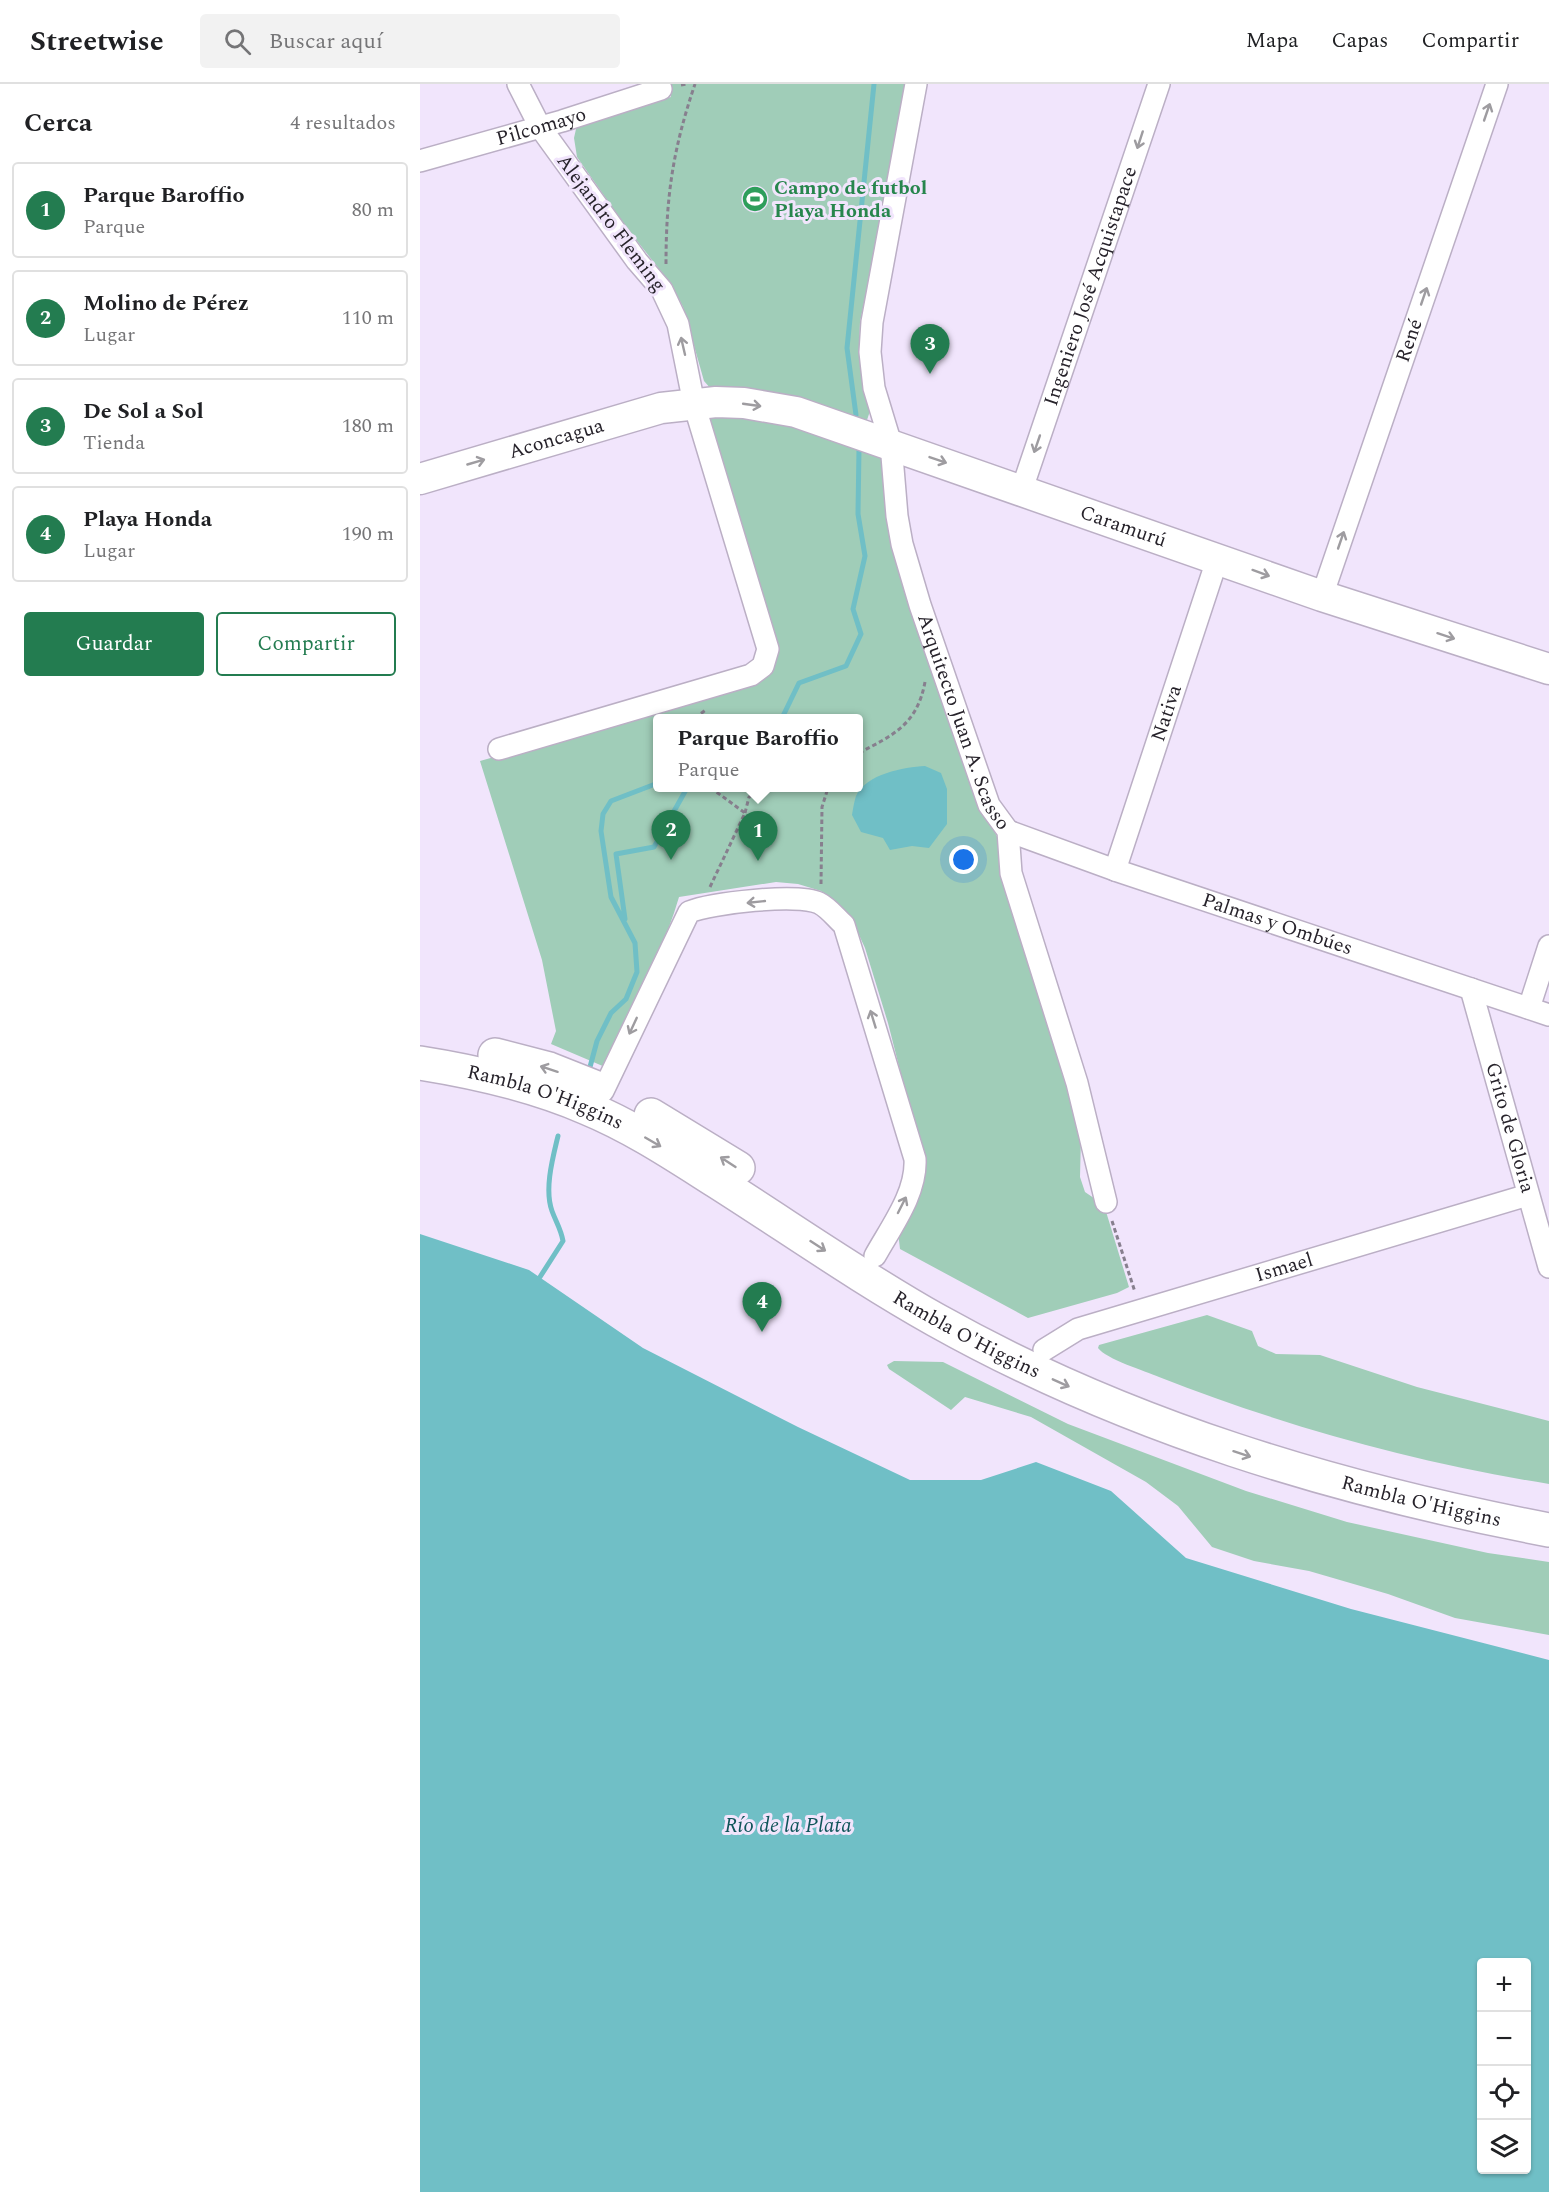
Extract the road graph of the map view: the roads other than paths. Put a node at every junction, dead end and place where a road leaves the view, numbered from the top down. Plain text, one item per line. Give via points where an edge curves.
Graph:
1 (518, 84) edge
2 (916, 84) edge
3 (1159, 84) edge
4 (1497, 84) edge
5 (661, 89) dead end
6 (540, 127) junction
7 (420, 161) edge
8 (694, 404) junction
9 (891, 444) junction
10 (420, 478) edge
11 (1022, 489) junction
12 (1218, 557) junction
13 (1322, 596) junction
14 (1549, 669) edge
15 (499, 749) dead end
16 (1008, 831) junction
17 (1115, 870) junction
18 (1549, 945) edge
19 (1471, 989) junction
20 (1528, 1008) junction
21 (1549, 1015) edge
22 (420, 1041) edge
23 (420, 1063) edge
24 (603, 1091) junction
25 (1528, 1195) junction
26 (1106, 1202) road end
27 (875, 1256) junction
28 (1549, 1267) edge
29 (1044, 1350) junction
30 (1549, 1507) edge
31 (1549, 1530) edge

1 - 6 street, Alejandro Fleming
2 - 9 street, Arquitecto Juan A. Scasso via 872,322 874,388
3 -> 11 street, Ingeniero José Acquistapace
13 -> 4 street, René
5 - 6 street, Pilcomayo
6 - 7 street, Pilcomayo
8 -> 6 street, Alejandro Fleming via 678,324 666,296
8 -> 9 main road, Caramurú via 744,403 796,412
10 -> 8 main road, Aconcagua via 653,410
8 - 15 street, Alejandro Fleming via 768,649 763,666 751,675
9 -> 11 main road, Caramurú
9 - 16 street, Arquitecto Juan A. Scasso via 897,516 909,569 989,805
11 - 12 main road, Caramurú
12 -> 13 main road, Caramurú
12 - 17 street, Nativa
13 -> 14 main road, Caramurú
16 - 17 street, Palmas y Ombúes
16 - 26 street, Arquitecto Juan A. Scasso via 1011,873 1077,1083
17 - 19 street, Palmas y Ombúes
18 - 20 street
19 - 20 street, Palmas y Ombúes
19 - 25 street, Grito de Gloria
20 - 21 street, Palmas y Ombúes
24 -> 22 main road, Rambla O'Higgins via 518,1060
23 -> 31 main road, Rambla O'Higgins via 512,1082 590,1109 688,1163 936,1320 1128,1412 1217,1446 1324,1478 1409,1501
27 -> 24 main road, Rambla O'Higgins via 698,1142
27 -> 24 street via 912,1186 915,1159 844,926 820,904 792,899 689,912
25 - 28 street, Grito de Gloria
25 - 29 street, Ismael via 1078,1329
27 - 29 main road, Rambla O'Higgins via 961,1308
29 - 30 main road, Rambla O'Higgins via 1183,1409 1279,1442 1428,1482

